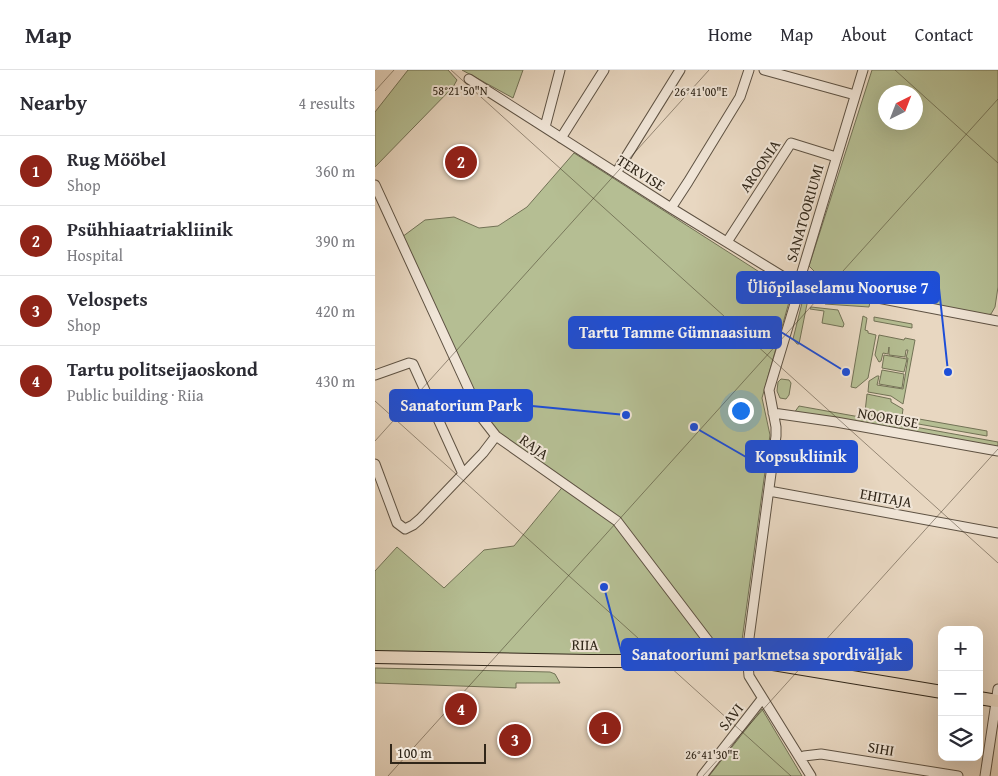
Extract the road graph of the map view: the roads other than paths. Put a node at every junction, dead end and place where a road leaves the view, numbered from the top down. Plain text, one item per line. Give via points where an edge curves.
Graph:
1 (560, 70) edge
2 (604, 70) edge
3 (680, 70) edge
4 (749, 70) edge
5 (764, 70) edge
6 (863, 70) edge
7 (469, 78) dead end
8 (855, 95) junction
9 (545, 127) junction
10 (561, 138) junction
11 (836, 157) junction
12 (616, 173) junction
13 (375, 185) edge
14 (671, 208) junction
15 (727, 242) junction
16 (800, 287) junction
17 (998, 321) edge
18 (375, 376) edge
19 (773, 413) junction
20 (496, 436) junction
21 (998, 452) edge
22 (375, 464) edge
23 (463, 474) junction
24 (769, 491) junction
25 (998, 533) edge
26 (375, 657) edge
27 (725, 660) junction
28 (375, 663) edge
29 (747, 665) junction
30 (938, 691) edge
31 (938, 697) edge
32 (762, 699) junction
33 (983, 699) edge
34 (997, 701) edge
35 (983, 703) edge
36 (800, 758) junction
37 (702, 776) edge
38 (811, 776) edge
39 (959, 776) edge
40 (985, 776) edge

1 - 9 street
2 - 10 street
3 - 12 street
4 - 14 street via 740,97
5 - 8 street
6 - 8 street, SANATOORIUMI
7 - 9 street, TERVISE
8 - 11 street, SANATOORIUMI
9 - 10 street, TERVISE
10 - 12 street, TERVISE
11 - 15 street, AROONIA via 791,143
11 - 16 street, SANATOORIUMI
12 - 14 street, TERVISE
13 - 20 street, RAJA via 482,418
14 - 15 street, TERVISE
15 - 16 street, TERVISE
16 - 17 street via 815,286
16 - 19 street, SANATOORIUMI via 769,390
18 - 23 street via 409,362 413,364
19 - 21 street, NOORUSE
19 - 24 street, SANATOORIUMI via 776,436
20 - 23 street
20 - 27 street, RAJA via 617,521
22 - 23 street via 397,523 405,529 420,519
24 - 25 street, EHITAJA
24 - 29 street, SANATOORIUMI
26 - 27 highway, RIIA
27 - 29 highway, RIIA
28 - 29 highway, RIIA via 564,669
29 - 30 highway, RIIA via 767,662
29 - 31 highway, RIIA
29 - 32 street via 749,676
32 - 36 street
32 - 37 street, SAVI
33 - 34 highway
34 - 35 highway
34 - 40 street
36 - 38 street
36 - 39 street, SIHI via 821,754

